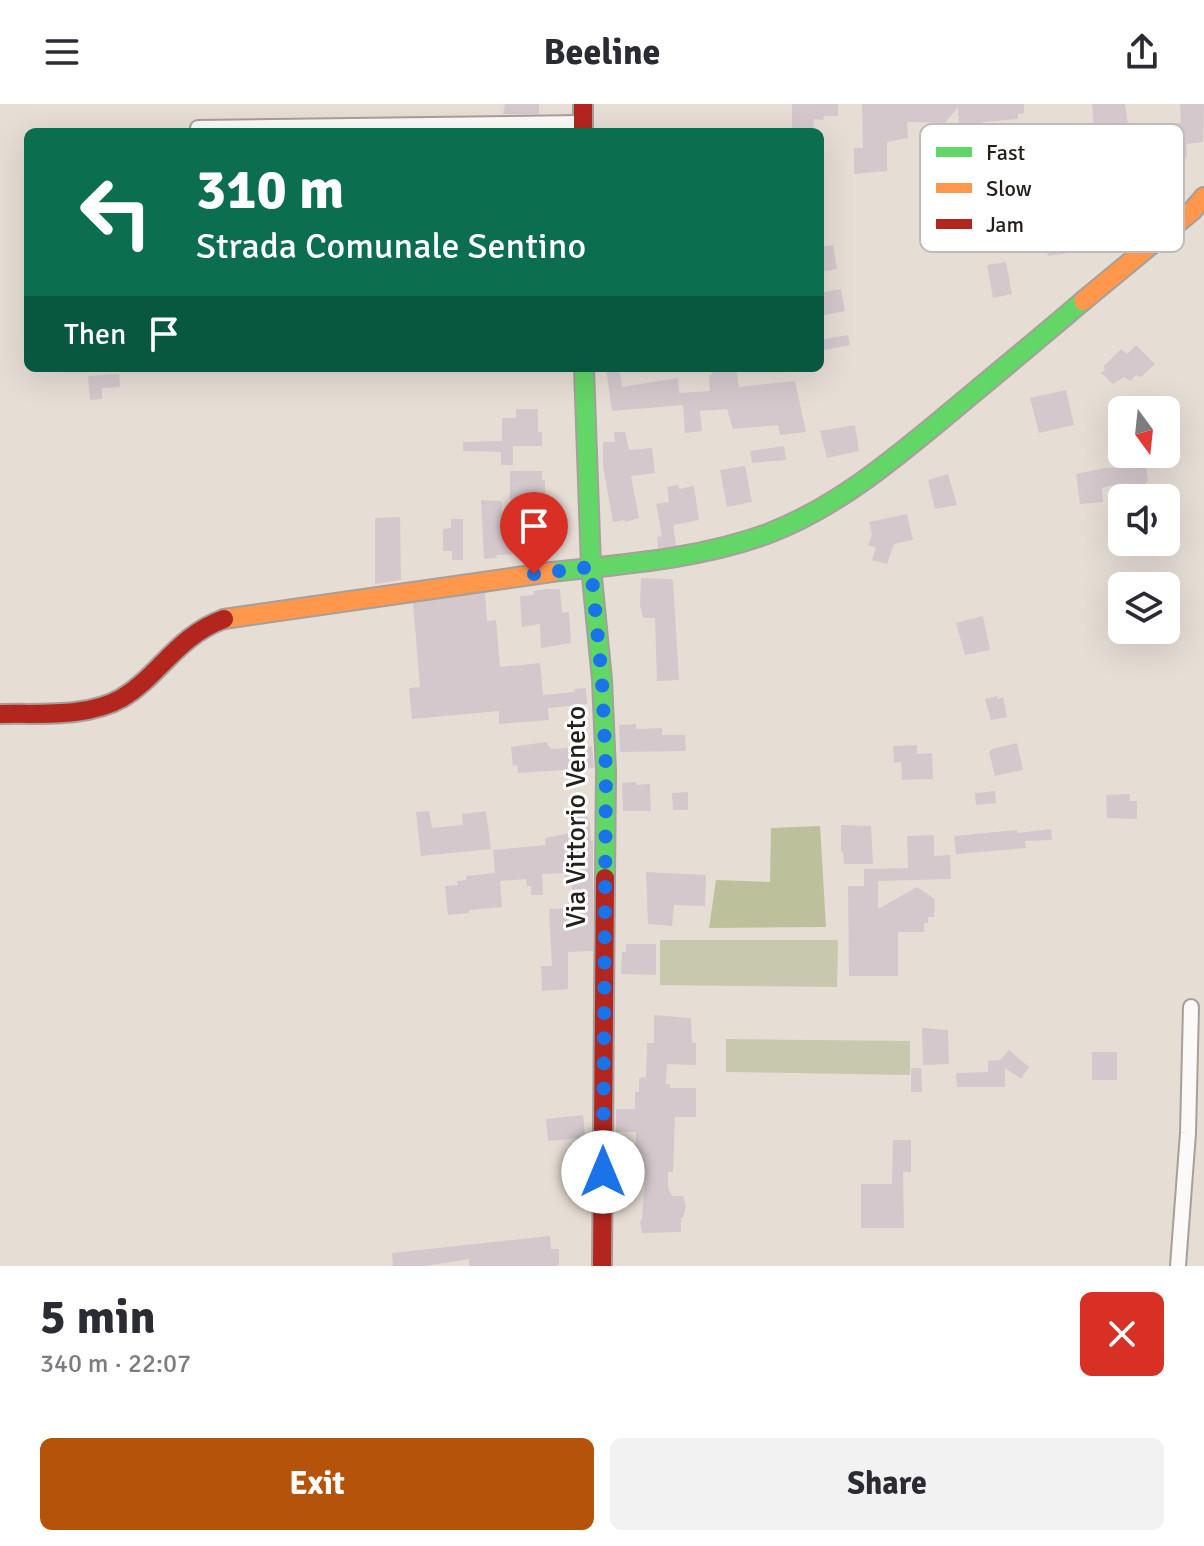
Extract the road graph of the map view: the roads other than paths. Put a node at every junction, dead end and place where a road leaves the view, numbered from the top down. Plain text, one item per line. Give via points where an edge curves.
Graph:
1 (583, 120) edge
2 (198, 128) dead end
3 (1204, 197) edge
4 (1184, 217) edge
5 (1143, 252) edge
6 (584, 372) edge
7 (591, 567) junction
8 (0, 714) edge
9 (1191, 1007) dead end
10 (602, 1266) edge
11 (1178, 1266) edge

1 - 2 street
3 - 4 street
5 - 7 street via 930,429 822,509 729,546
6 - 7 street, Via Vittorio Veneto
7 - 8 street via 232,617 181,643 119,700 47,713
7 - 10 street, Via Vittorio Veneto via 606,771
9 - 11 street

